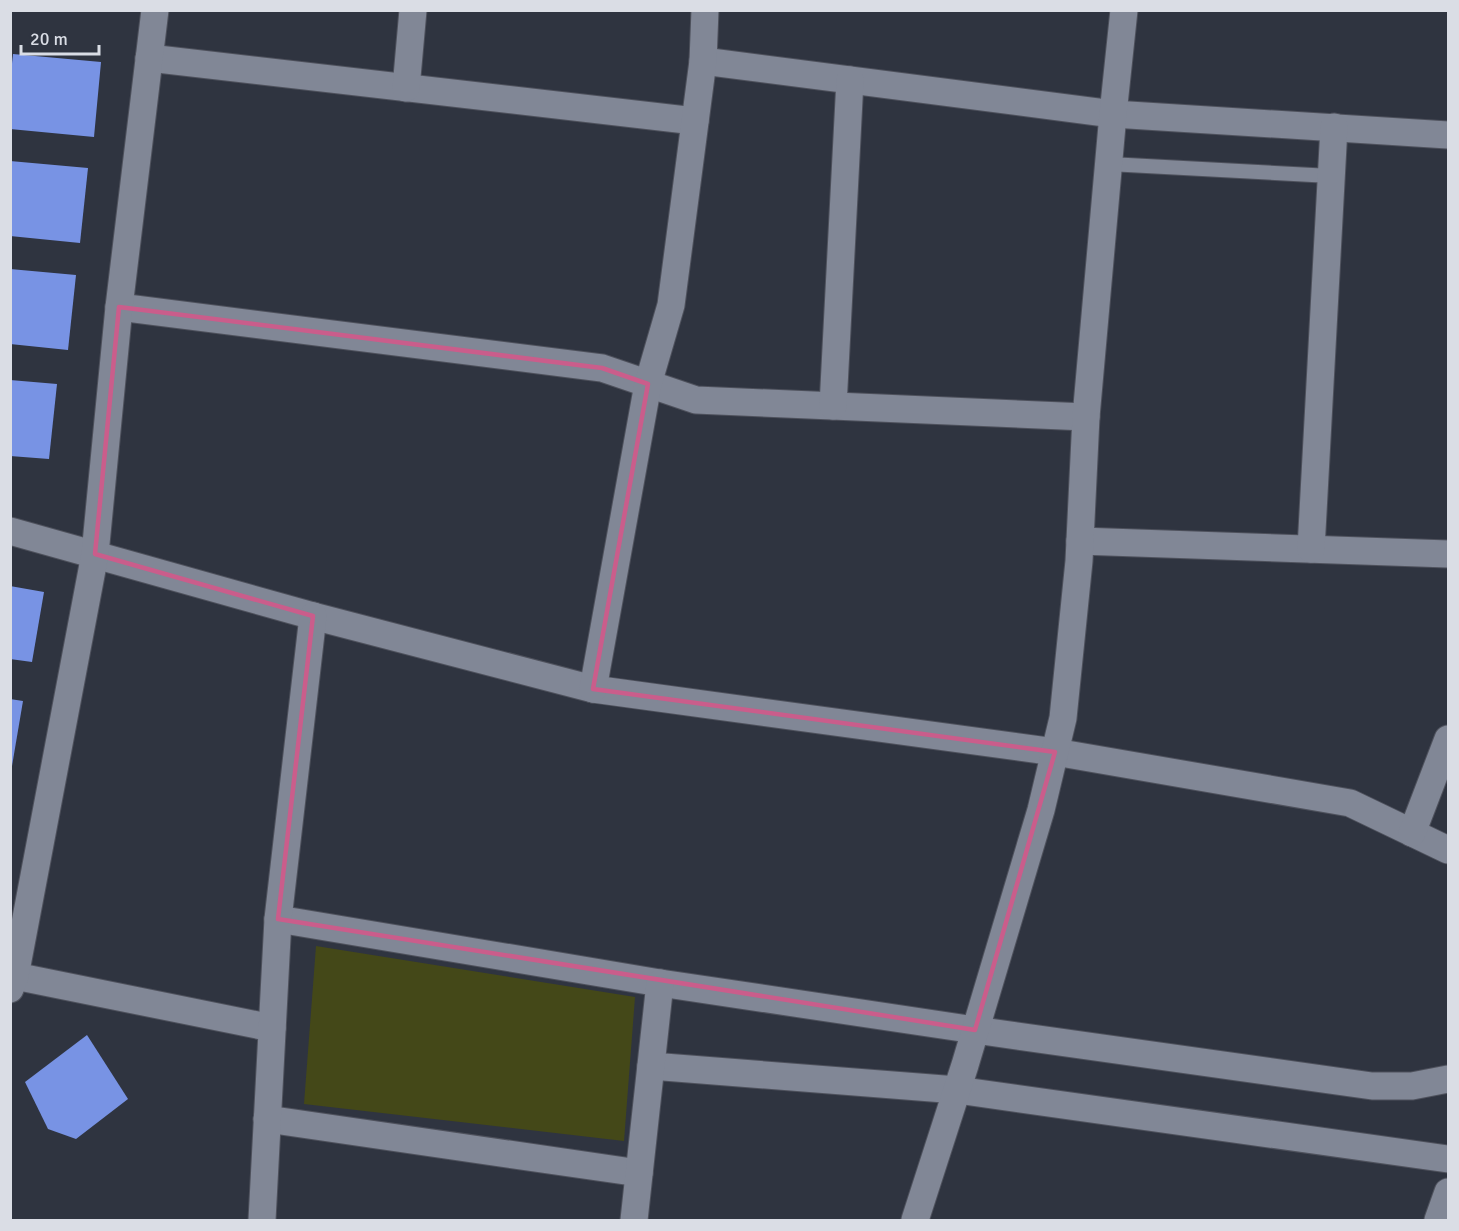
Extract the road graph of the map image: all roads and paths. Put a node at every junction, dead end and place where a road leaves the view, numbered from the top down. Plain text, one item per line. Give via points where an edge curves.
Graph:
1 (155, 10) edge
2 (413, 10) edge
3 (705, 10) edge
4 (1124, 10) edge
5 (149, 58) junction
6 (703, 61) junction
7 (850, 80) junction
8 (406, 88) junction
9 (1113, 114) junction
10 (695, 121) junction
11 (1334, 127) junction
12 (1449, 135) edge
13 (1109, 164) junction
14 (1331, 176) junction
15 (119, 307) junction
16 (648, 384) junction
17 (833, 406) junction
18 (1086, 417) junction
19 (10, 531) edge
20 (1080, 541) junction
21 (1311, 549) junction
22 (95, 554) junction
23 (1449, 554) edge
24 (313, 616) junction
25 (593, 689) junction
26 (1449, 739) edge
27 (1055, 752) junction
28 (1412, 833) junction
29 (1449, 850) edge
30 (278, 919) junction
31 (13, 983) edge
32 (660, 983) junction
33 (272, 1029) junction
34 (975, 1030) junction
35 (651, 1066) junction
36 (1449, 1080) edge
37 (957, 1090) junction
38 (267, 1119) junction
39 (1449, 1159) edge
40 (639, 1173) junction
41 (1449, 1192) edge
42 (262, 1221) edge
43 (634, 1221) edge
44 (915, 1221) edge
45 (1438, 1221) edge

1 - 5 street
2 - 8 street
3 - 6 street
4 - 9 street
5 - 8 street
5 - 15 street
6 - 7 street
6 - 10 street
7 - 9 street
7 - 17 street
8 - 10 street
9 - 11 street
9 - 13 street
10 - 16 street via 670,305
11 - 12 street
11 - 14 street
13 - 14 lane
13 - 18 street
14 - 21 street
15 - 16 street via 602,368
15 - 22 street
16 - 17 street via 696,400
16 - 25 street
17 - 18 street
18 - 20 street
19 - 22 street
20 - 21 street
20 - 27 street via 1063,718
21 - 23 street
22 - 24 street
22 - 31 street
24 - 25 street
24 - 30 street
25 - 27 street
26 - 28 street
27 - 28 street via 1350,803
27 - 34 street
28 - 29 street
30 - 32 street
30 - 33 street
31 - 33 street
32 - 34 street
32 - 35 street
33 - 38 street
34 - 36 street via 1372,1086 1412,1086
34 - 37 street
35 - 37 street
35 - 40 street
37 - 39 street
37 - 44 street
38 - 40 street
38 - 42 street
40 - 43 street
41 - 45 street

